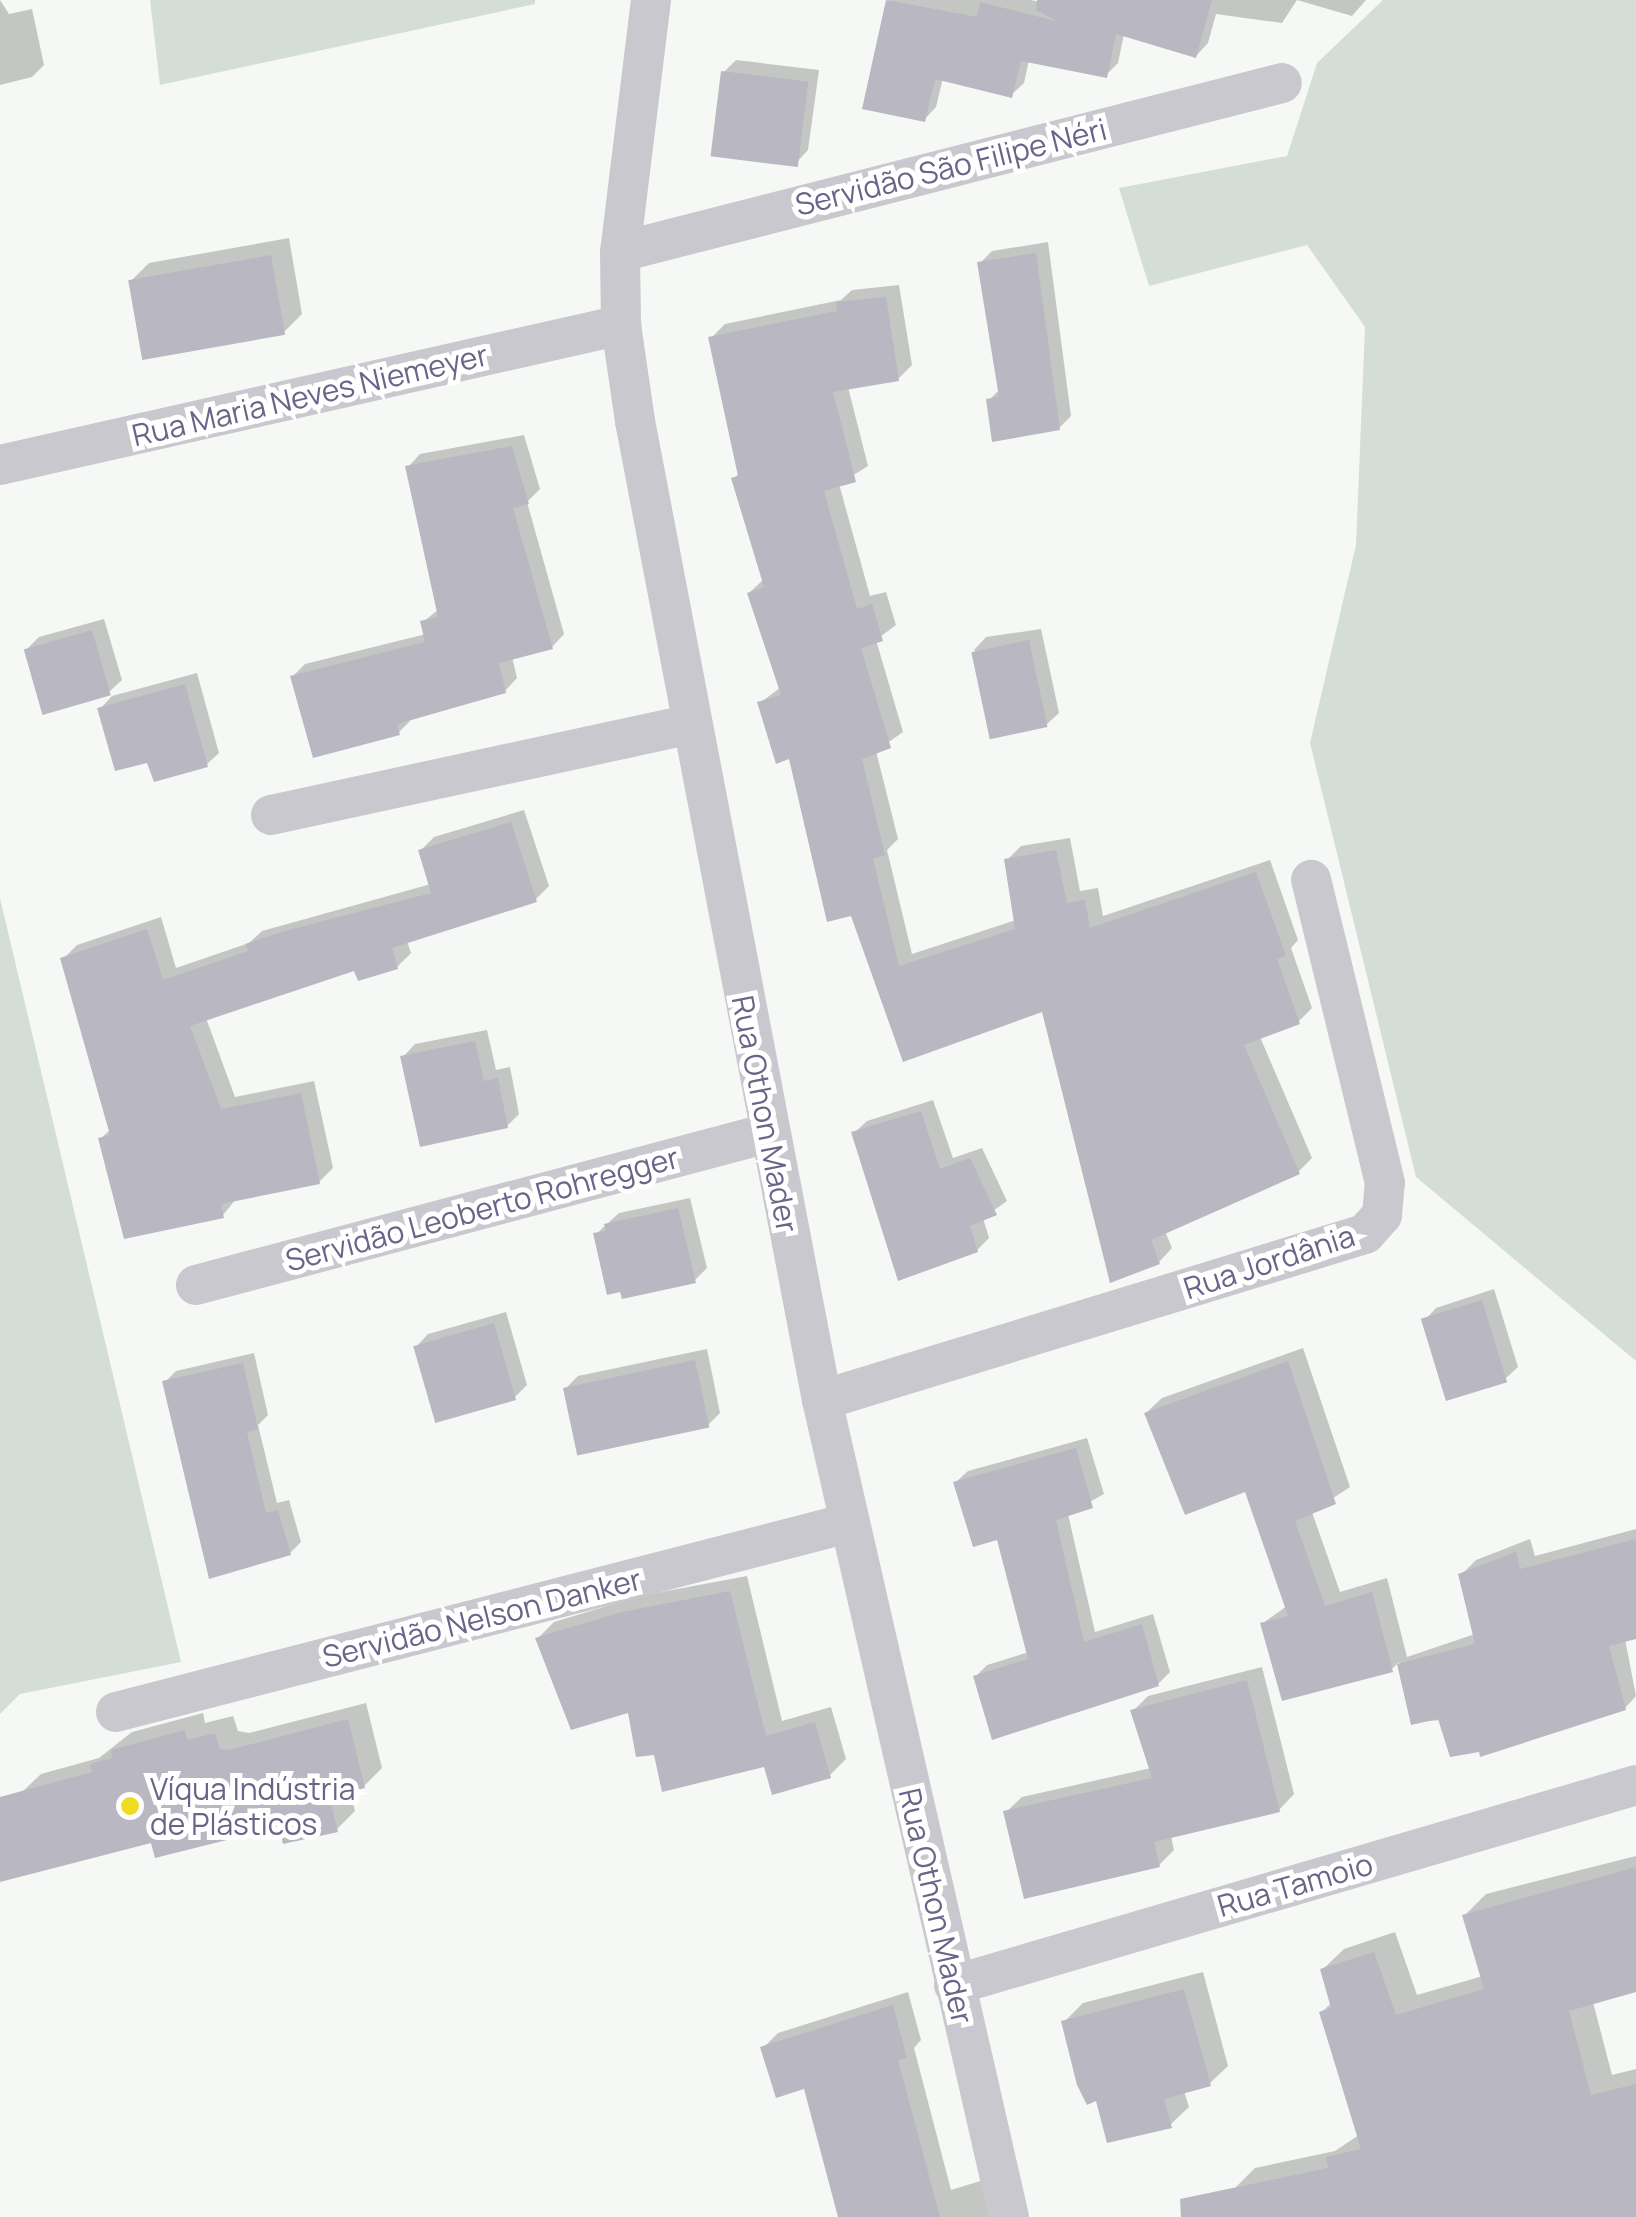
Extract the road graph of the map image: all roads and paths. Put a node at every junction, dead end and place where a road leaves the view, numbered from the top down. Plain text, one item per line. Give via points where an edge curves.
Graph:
1 (651, 0) edge
2 (1282, 83) dead end
3 (620, 252) junction
4 (621, 326) junction
5 (0, 466) edge
6 (688, 725) junction
7 (271, 815) dead end
8 (1312, 880) dead end
9 (768, 1133) junction
10 (196, 1285) dead end
11 (822, 1400) junction
12 (849, 1523) junction
13 (116, 1712) dead end
14 (1636, 1785) edge
15 (954, 1985) junction
16 (1009, 2217) edge

1 - 3 street, Rua Othon Mader
2 - 3 street, Servidão São Filipe Néri
3 - 4 street, Rua Othon Mader
4 - 5 street, Rua Maria Neves Niemeyer
4 - 6 street, Rua Othon Mader
6 - 7 street
6 - 9 street, Rua Othon Mader
8 - 11 street, Rua Jordânia via 1385,1183 1382,1215 1365,1234
9 - 10 street, Servidão Leoberto Rohregger
9 - 11 street, Rua Othon Mader
11 - 12 street, Rua Othon Mader
12 - 13 street, Servidão Nelson Danker
12 - 15 street, Rua Othon Mader
14 - 15 street, Rua Tamoio
15 - 16 street, Rua Othon Mader

